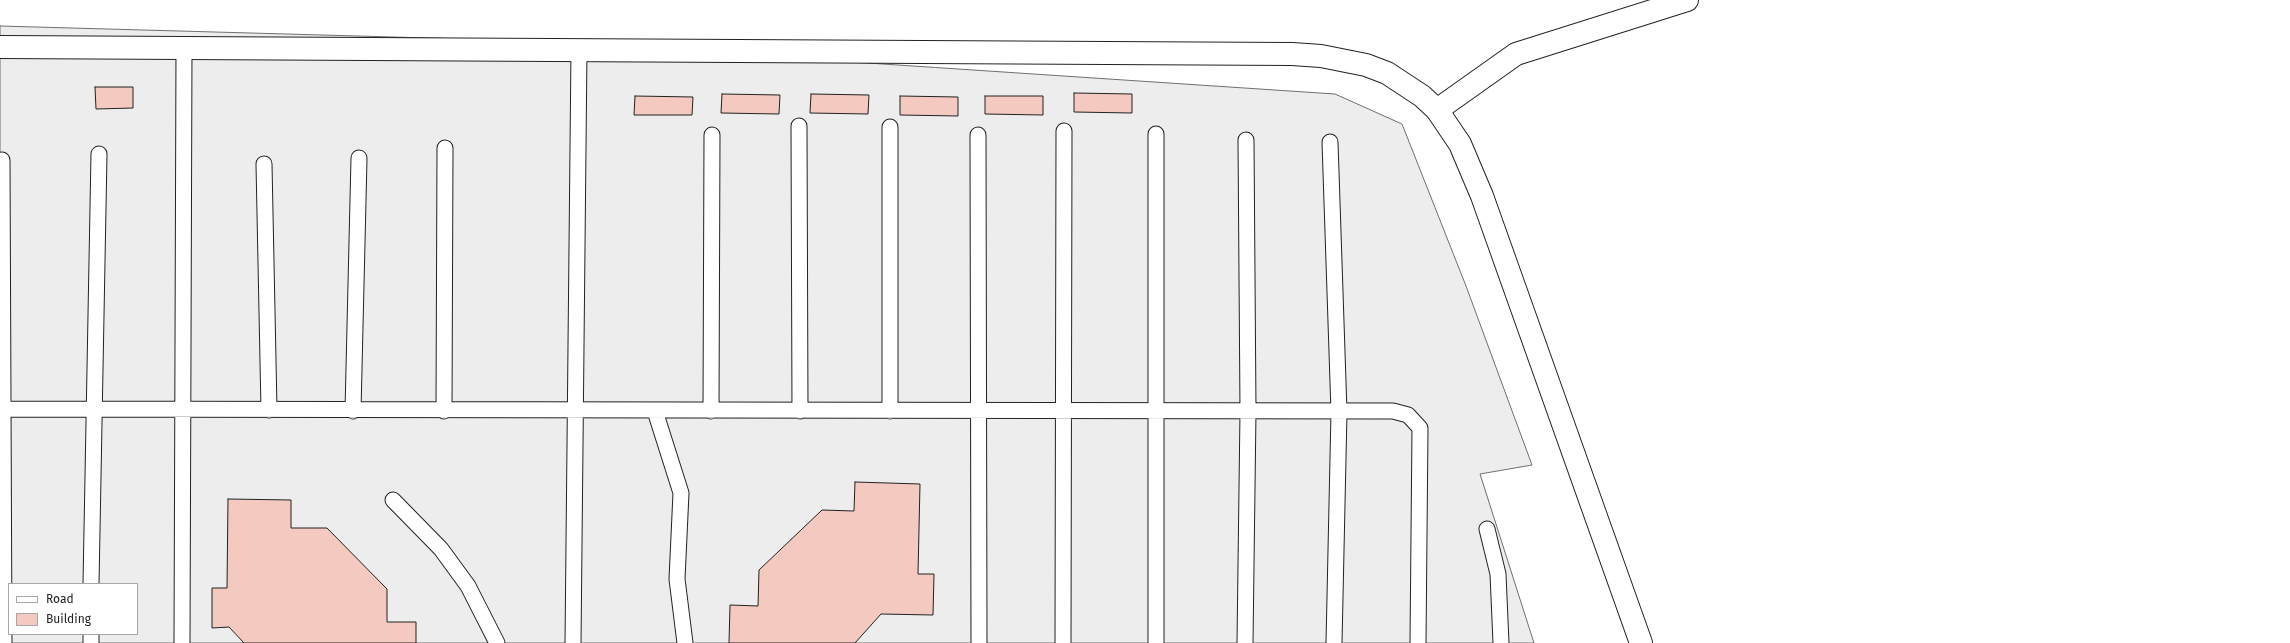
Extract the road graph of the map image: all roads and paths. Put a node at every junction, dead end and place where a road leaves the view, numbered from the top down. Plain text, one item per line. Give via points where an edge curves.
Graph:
1 (1687, 0) edge
2 (0, 47) edge
3 (184, 48) junction
4 (579, 49) junction
5 (1437, 110) junction
6 (799, 126) dead end
7 (890, 127) dead end
8 (1064, 131) dead end
9 (1156, 134) dead end
10 (712, 135) dead end
11 (978, 135) dead end
12 (1246, 140) dead end
13 (1330, 142) dead end
14 (445, 148) dead end
15 (99, 154) dead end
16 (359, 158) dead end
17 (2, 160) dead end
18 (264, 164) dead end
19 (2, 409) edge
20 (93, 410) junction
21 (184, 410) junction
22 (269, 410) junction
23 (353, 411) junction
24 (444, 411) junction
25 (574, 411) junction
26 (655, 411) junction
27 (711, 411) junction
28 (800, 411) junction
29 (890, 411) junction
30 (979, 411) junction
31 (1063, 412) junction
32 (1155, 412) junction
33 (1248, 412) junction
34 (1339, 412) junction
35 (393, 500) dead end
36 (1487, 529) dead end
37 (91, 583) edge
38 (4, 643) edge
39 (182, 643) edge
40 (497, 643) edge
41 (573, 643) edge
42 (685, 643) edge
43 (979, 643) edge
44 (1063, 643) edge
45 (1156, 643) edge
46 (1245, 643) edge
47 (1334, 643) edge
48 (1418, 643) edge
49 (1501, 643) edge
50 (1641, 643) edge

1 - 5 street via 1516,54
2 - 3 street
3 - 4 street
3 - 21 lane
4 - 5 street via 1321,56 1366,65 1387,73 1405,83
4 - 25 lane
5 - 50 street via 1460,144 1482,196
6 - 28 lane
7 - 29 lane
8 - 31 lane
9 - 32 lane
10 - 27 lane
11 - 30 lane
12 - 33 lane
13 - 34 lane
14 - 24 lane
15 - 20 lane
16 - 23 lane
17 - 19 lane
18 - 22 lane
19 - 20 lane
19 - 38 lane
20 - 21 lane
20 - 37 lane
21 - 22 lane
21 - 39 lane
22 - 23 lane
23 - 24 lane
24 - 25 lane
25 - 26 lane
25 - 41 lane
26 - 27 lane
26 - 42 lane via 681,493 677,579
27 - 28 lane
28 - 29 lane
29 - 30 lane
30 - 31 lane
30 - 43 lane
31 - 32 lane
31 - 44 lane
32 - 33 lane
32 - 45 lane
33 - 34 lane
33 - 46 lane
34 - 47 lane
34 - 48 lane via 1393,411 1408,415 1420,428
35 - 40 lane via 441,549 468,586
36 - 49 lane via 1498,574

